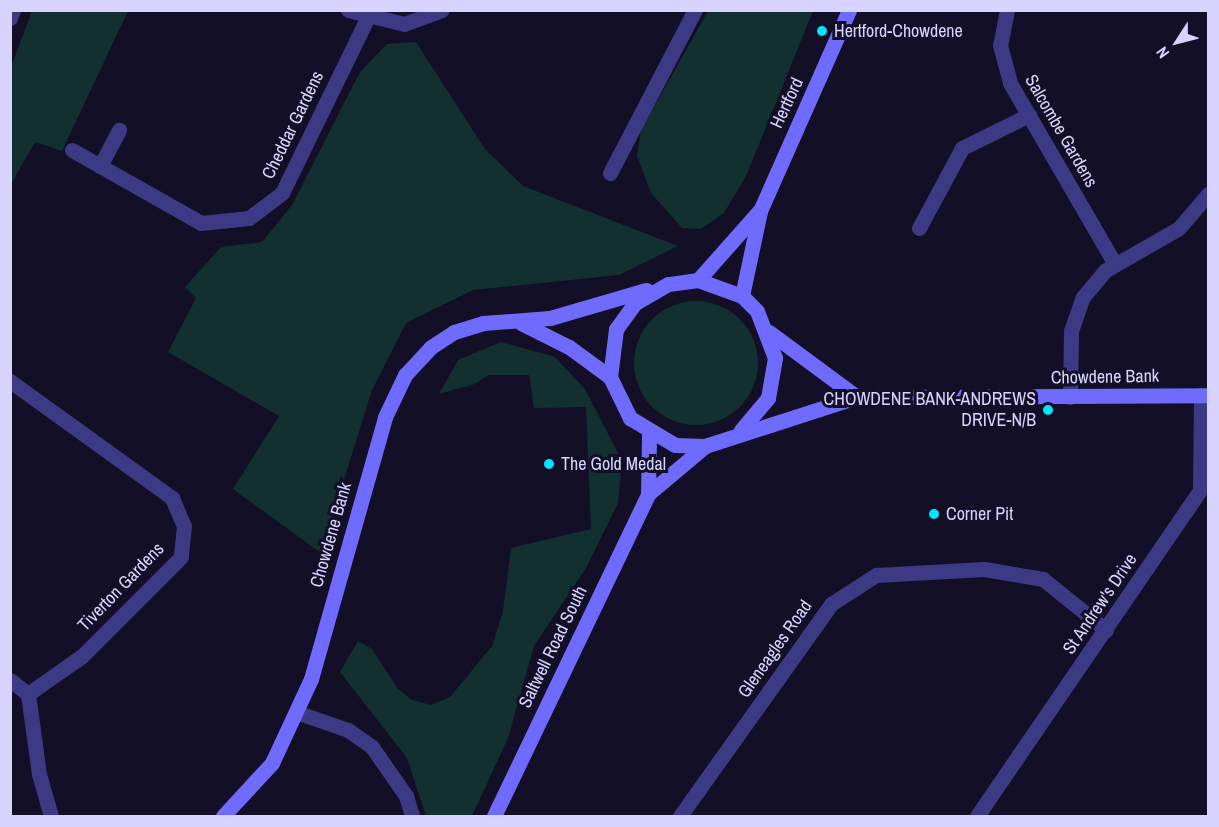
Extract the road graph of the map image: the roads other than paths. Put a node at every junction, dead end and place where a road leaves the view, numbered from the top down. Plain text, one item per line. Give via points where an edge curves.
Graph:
1 (348, 10) edge
2 (442, 10) edge
3 (695, 10) edge
4 (849, 10) edge
5 (1007, 10) edge
6 (367, 19) junction
7 (1029, 115) junction
8 (119, 130) dead end
9 (72, 150) dead end
10 (100, 166) junction
11 (610, 173) dead end
12 (1209, 194) edge
13 (760, 211) junction
14 (919, 228) dead end
15 (1114, 264) junction
16 (698, 280) junction
17 (668, 284) junction
18 (742, 296) junction
19 (521, 323) junction
20 (769, 332) junction
21 (610, 377) junction
22 (10, 381) edge
23 (1205, 395) edge
24 (857, 397) junction
25 (1070, 397) junction
26 (741, 430) junction
27 (649, 434) junction
28 (705, 446) junction
29 (1204, 493) edge
30 (648, 494) junction
31 (1106, 630) junction
32 (10, 680) edge
33 (28, 694) junction
34 (296, 712) junction
35 (51, 816) edge
36 (223, 816) edge
37 (412, 816) edge
38 (494, 816) edge
39 (680, 816) edge
40 (977, 816) edge

1 - 6 street
2 - 6 street via 404,24
3 - 11 street
4 - 13 street, Hertford
5 - 7 street, Salcombe Gardens via 1002,59
6 - 10 street, Cheddar Gardens via 282,194 249,218 201,223
7 - 14 street via 962,148
7 - 15 street, Salcombe Gardens
8 - 10 street
9 - 10 street, Cheddar Gardens
12 - 15 street via 1169,237
13 - 16 street, Hertford
13 - 18 street, Hertford
15 - 25 street via 1093,282 1075,313
16 - 17 street
16 - 18 street
17 - 19 street, Chowdene Bank
17 - 21 street via 635,303 616,329
18 - 20 street
19 - 21 street, Chowdene Bank via 569,347
19 - 34 street, Chowdene Bank via 483,322 454,332 430,347 405,375 385,417 311,679
20 - 24 street
20 - 26 street via 775,358 768,398
21 - 27 street via 630,418
22 - 33 street, Tiverton Gardens via 172,498 184,526 181,557 82,656
23 - 25 street, Chowdene Bank
23 - 29 street, St Andrew's Drive
24 - 25 street, Chowdene Bank
24 - 26 street, Chowdene Bank
26 - 28 street
27 - 28 street via 675,445
27 - 30 street, Saltwell Road South
28 - 30 street, Saltwell Road South
29 - 31 street, St Andrew's Drive
30 - 38 street, Saltwell Road South
31 - 39 street, Gleneagles Road via 1043,579 984,569 876,575 831,604
31 - 40 street, St Andrew's Drive
32 - 33 street
33 - 35 street via 39,774
34 - 36 street, Chowdene Bank via 272,763
34 - 37 street via 348,730 372,747 406,796

